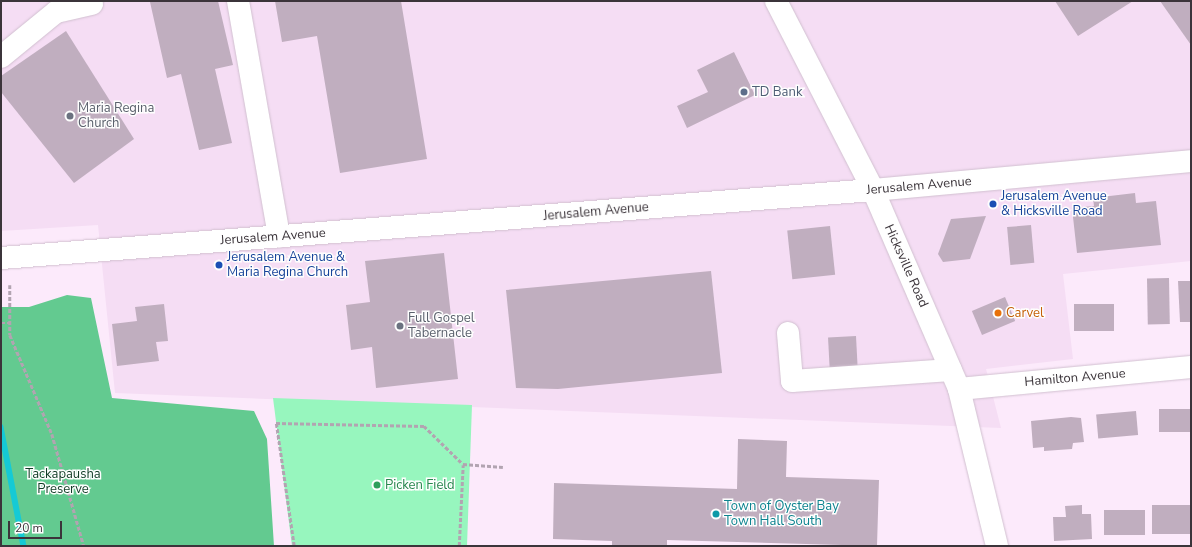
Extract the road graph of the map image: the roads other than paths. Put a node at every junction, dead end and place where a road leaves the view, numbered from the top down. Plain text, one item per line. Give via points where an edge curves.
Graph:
1 (238, 1) edge
2 (776, 1) edge
3 (92, 4) dead end
4 (1, 57) edge
5 (1191, 161) edge
6 (873, 190) junction
7 (279, 236) junction
8 (1, 258) edge
9 (788, 333) dead end
10 (1191, 367) edge
11 (955, 379) junction
12 (997, 546) edge

1 - 7 main road
2 - 6 main road, Hicksville Road
3 - 4 main road via 56,12
5 - 6 main road, Jerusalem Avenue
6 - 7 main road, Jerusalem Avenue
6 - 11 main road, Hicksville Road
7 - 8 main road, Jerusalem Avenue
9 - 11 main road, Hamilton Avenue via 792,381
10 - 11 main road, Hamilton Avenue
11 - 12 main road, Hicksville Road

